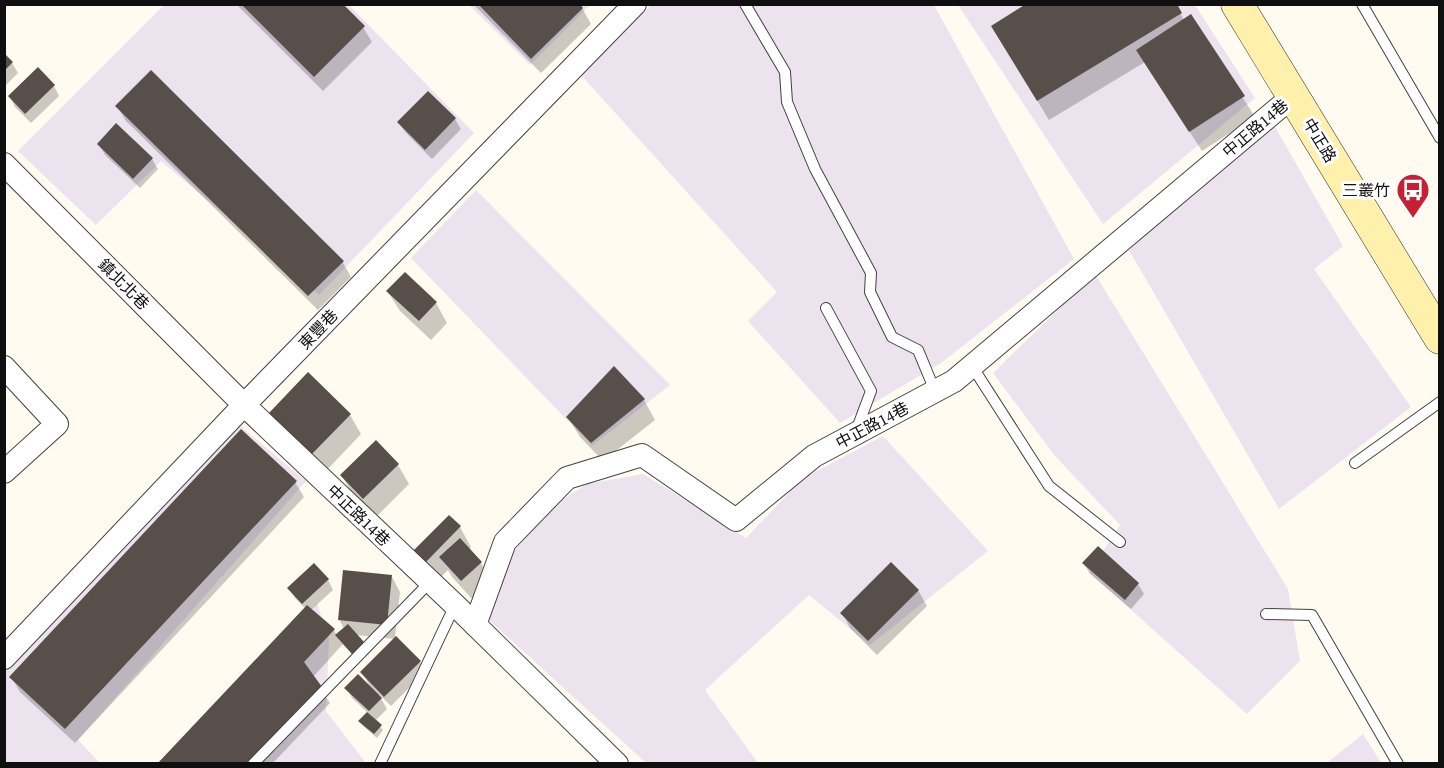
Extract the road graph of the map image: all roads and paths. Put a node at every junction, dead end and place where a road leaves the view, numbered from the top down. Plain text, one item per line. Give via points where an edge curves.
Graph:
1 (635, 4) edge
2 (745, 4) edge
3 (1237, 4) edge
4 (1362, 4) edge
5 (1293, 96) junction
6 (1440, 138) edge
7 (4, 164) edge
8 (826, 308) dead end
9 (1440, 338) edge
10 (972, 366) junction
11 (4, 367) edge
12 (935, 391) junction
13 (1440, 402) edge
14 (244, 405) junction
15 (855, 434) junction
16 (1355, 463) dead end
17 (4, 472) edge
18 (1120, 542) dead end
19 (430, 582) junction
20 (454, 605) junction
21 (1266, 614) dead end
22 (475, 625) junction
23 (4, 658) edge
24 (253, 764) edge
25 (380, 764) edge
26 (617, 764) edge
27 (1398, 764) edge

1 - 14 street, 東豐巷
2 - 12 lane via 785,72 787,102 815,169 871,273 870,292 892,337 918,350
3 - 5 main road, 中正路
4 - 6 lane
5 - 9 main road, 中正路
5 - 10 street, 中正路14巷
7 - 14 street, 鎮北北巷
8 - 15 lane via 871,392
10 - 12 street, 中正路14巷
10 - 18 lane via 1049,486
11 - 17 street via 57,424
12 - 15 street, 中正路14巷
13 - 16 lane
14 - 19 street, 中正路14巷
14 - 23 street, 東豐巷
15 - 22 street, 中正路14巷 via 814,456 736,520 642,455 567,478 506,542
19 - 20 street, 中正路14巷
19 - 24 lane
20 - 22 street, 中正路14巷
20 - 25 lane
21 - 27 lane via 1312,615
22 - 26 street, 中正路14巷

